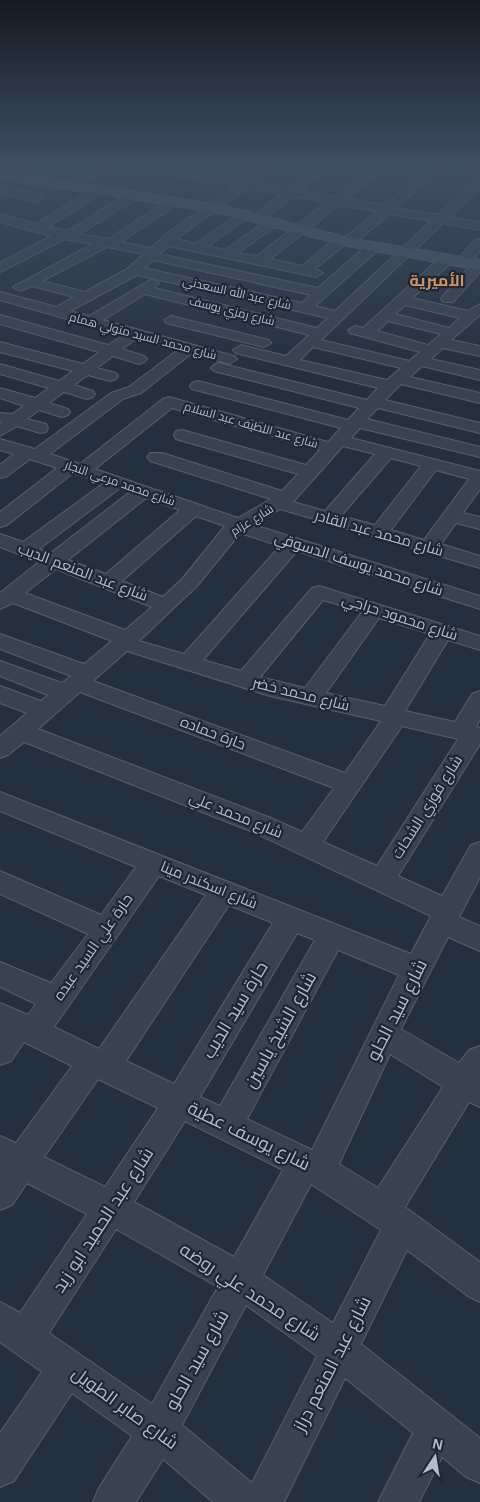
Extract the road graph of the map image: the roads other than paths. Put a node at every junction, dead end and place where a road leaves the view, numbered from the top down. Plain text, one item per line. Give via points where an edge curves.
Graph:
1 (34, 234) edge
2 (63, 234) edge
3 (122, 234) edge
4 (174, 234) edge
5 (221, 234) edge
6 (256, 234) edge
7 (295, 234) edge
8 (317, 234) edge
9 (355, 234) edge
10 (426, 234) edge
11 (68, 235) junction
12 (26, 239) dead end
13 (165, 241) junction
14 (345, 241) junction
15 (109, 243) junction
16 (480, 244) edge
17 (126, 246) junction
18 (373, 247) junction
19 (198, 248) junction
20 (407, 252) junction
21 (152, 254) junction
22 (228, 254) junction
23 (446, 259) junction
24 (102, 260) dead end
25 (259, 261) junction
26 (463, 262) junction
27 (480, 264) edge
28 (0, 268) edge
29 (134, 270) junction
30 (70, 278) dead end
31 (55, 288) junction
32 (152, 289) junction
33 (321, 293) junction
34 (0, 296) edge
35 (85, 296) junction
36 (448, 299) dead end
37 (402, 300) junction
38 (197, 302) junction
39 (147, 303) dead end
40 (303, 308) junction
41 (54, 312) junction
42 (246, 314) junction
43 (385, 316) junction
44 (125, 318) dead end
45 (0, 319) edge
46 (171, 320) junction
47 (90, 322) junction
48 (24, 326) junction
49 (110, 327) junction
50 (326, 328) junction
51 (222, 333) junction
52 (366, 333) junction
53 (139, 336) junction
54 (0, 340) edge
55 (446, 340) edge
56 (276, 346) dead end
57 (0, 347) edge
58 (192, 350) junction
59 (112, 351) junction
60 (480, 351) edge
61 (235, 354) junction
62 (139, 359) dead end
63 (290, 362) junction
64 (0, 369) edge
65 (85, 369) junction
66 (480, 374) edge
67 (110, 376) dead end
68 (198, 386) junction
69 (61, 387) junction
70 (0, 394) edge
71 (87, 394) dead end
72 (436, 397) dead end
73 (478, 402) edge
74 (172, 403) junction
75 (36, 404) junction
76 (372, 404) junction
77 (62, 412) dead end
78 (208, 413) junction
79 (422, 414) junction
80 (7, 418) edge
81 (355, 424) junction
82 (464, 424) junction
83 (40, 428) dead end
84 (480, 428) edge
85 (0, 431) edge
86 (182, 435) junction
87 (0, 444) edge
88 (336, 444) junction
89 (387, 452) junction
90 (480, 452) edge
91 (32, 454) junction
92 (432, 464) junction
93 (77, 468) junction
94 (311, 472) junction
95 (0, 473) edge
96 (137, 475) junction
97 (480, 476) edge
98 (282, 501) junction
99 (472, 503) edge
100 (194, 508) junction
101 (452, 516) junction
102 (329, 518) junction
103 (0, 521) edge
104 (480, 523) edge
105 (239, 525) junction
106 (378, 532) junction
107 (1, 542) edge
108 (293, 543) junction
109 (429, 547) junction
110 (25, 550) junction
111 (52, 560) junction
112 (480, 562) edge
113 (109, 582) junction
114 (5, 599) edge
115 (480, 603) edge
116 (166, 605) junction
117 (375, 609) junction
118 (443, 631) junction
119 (0, 641) edge
120 (126, 641) junction
121 (480, 642) edge
122 (188, 663) junction
123 (0, 668) edge
124 (246, 680) junction
125 (77, 683) junction
126 (1, 696) edge
127 (311, 698) junction
128 (480, 699) edge
129 (44, 711) junction
130 (393, 717) junction
131 (20, 731) junction
132 (471, 734) edge
133 (0, 749) edge
134 (349, 784) junction
135 (0, 801) edge
136 (307, 845) junction
137 (480, 852) edge
138 (154, 862) junction
139 (382, 880) junction
140 (0, 882) edge
141 (224, 891) junction
142 (445, 917) junction
143 (291, 918) junction
144 (105, 929) junction
145 (332, 935) junction
146 (480, 939) edge
147 (418, 969) junction
148 (0, 974) edge
149 (56, 1000) junction
150 (18, 1024) edge
151 (384, 1035) junction
152 (0, 1051) edge
153 (99, 1063) junction
154 (475, 1078) edge
155 (180, 1102) junction
156 (227, 1124) junction
157 (10, 1157) edge
158 (312, 1166) junction
159 (0, 1193) edge
160 (109, 1209) junction
161 (392, 1218) junction
162 (478, 1277) edge
163 (241, 1282) junction
164 (13, 1329) edge
165 (338, 1351) junction
166 (68, 1366) junction
167 (436, 1428) junction
168 (158, 1431) junction
169 (480, 1463) edge
170 (0, 1467) edge
171 (113, 1502) edge
172 (244, 1502) edge
173 (263, 1502) edge
174 (398, 1502) edge

1 - 12 street
2 - 11 street
3 - 15 street
4 - 13 street
5 - 19 street
6 - 22 street
7 - 25 street
8 - 14 street
9 - 14 street
10 - 20 street
11 - 15 street
11 - 28 street
13 - 19 street
13 - 21 street
14 - 18 street
14 - 25 street via 310,272
15 - 17 street
15 - 31 street via 26,284
16 - 26 street
17 - 21 street
17 - 24 street
18 - 20 street
18 - 33 street
19 - 22 street
20 - 23 street
20 - 50 street
21 - 29 street
21 - 33 street
22 - 25 street
23 - 26 street
23 - 37 street
26 - 27 street
27 - 36 street
29 - 35 street
29 - 40 street, شارع عبد الله السعدني
30 - 31 street
31 - 35 street
32 - 38 street, شارع رمزي يوسف
32 - 39 street
32 - 47 street
33 - 40 street
34 - 41 street, شارع محمد السيد متولي همام
35 - 41 street
37 - 43 street
37 - 55 street
38 - 42 street, شارع رمزي يوسف
38 - 46 street
40 - 50 street, شارع عبد الله السعدني
41 - 47 street, شارع محمد السيد متولي همام
41 - 48 street
42 - 50 street, شارع رمزي يوسف
42 - 51 street
43 - 52 street
43 - 55 street
44 - 49 street
45 - 48 street
46 - 51 street
46 - 53 street
47 - 49 street, شارع محمد السيد متولي همام
48 - 54 street
48 - 59 street
49 - 53 street, شارع محمد السيد متولي همام
50 - 52 street
50 - 55 street
50 - 63 street
51 - 58 street
51 - 61 street
52 - 55 street
53 - 58 street, شارع محمد السيد متولي همام
53 - 59 street
55 - 60 street
55 - 63 street
55 - 66 street
55 - 73 street
55 - 76 street, شارع عزام
56 - 61 street
57 - 65 street
58 - 61 street, شارع محمد السيد متولي همام
58 - 91 street
59 - 62 street
59 - 65 street
61 - 63 street
61 - 68 street
61 - 76 street
64 - 69 street
65 - 67 street
65 - 69 street
68 - 74 street
68 - 81 street
69 - 71 street
69 - 75 street
70 - 75 street
72 - 79 street
73 - 82 street
74 - 78 street, شارع عبد اللطيف عبد السلام
74 - 93 street
75 - 77 street
75 - 80 street
76 - 79 street
76 - 81 street, شارع عزام
78 - 86 street
78 - 88 street, شارع عبد اللطيف عبد السلام
79 - 82 street
80 - 83 street
80 - 85 street
81 - 88 street, شارع عزام
81 - 90 street
82 - 84 street
86 - 94 street
86 - 96 street
87 - 91 street, شارع محمد مرعي النجار
88 - 89 street, شارع عبد اللطيف عبد السلام
88 - 94 street, شارع عزام
89 - 92 street, شارع عبد اللطيف عبد السلام
89 - 102 street
91 - 93 street, شارع محمد مرعي النجار
91 - 95 street
92 - 97 street, شارع عبد اللطيف عبد السلام
92 - 106 street
93 - 96 street, شارع محمد مرعي النجار
93 - 103 street
94 - 98 street, شارع عزام
96 - 98 street, شارع محمد عبد القادر
96 - 100 street, شارع محمد مرعي النجار
96 - 110 street
96 - 111 street
97 - 99 street
98 - 102 street, شارع محمد عبد القادر
98 - 105 street, شارع عزام
99 - 101 street
100 - 105 street, شارع محمد مرعي النجار
100 - 113 street
101 - 104 street
101 - 109 street
102 - 106 street, شارع محمد عبد القادر
105 - 108 street, شارع محمد يوسف الدسوقي
105 - 116 street, شارع عزام
106 - 109 street, شارع محمد عبد القادر
107 - 110 street, شارع عبد المنعم الديب
108 - 115 street, شارع محمد يوسف الدسوقي
108 - 122 street
109 - 112 street, شارع محمد عبد القادر
110 - 111 street, شارع عبد المنعم الديب
111 - 113 street, شارع عبد المنعم الديب
111 - 114 street
113 - 116 street, شارع عبد المنعم الديب
114 - 120 street, شارع محمد خضر
116 - 120 street, شارع عزام
117 - 118 street, شارع محمود حراجي
117 - 124 street, شارع محمود حراجي via 319,592
117 - 127 street
118 - 121 street, شارع محمود حراجي
118 - 130 street
119 - 125 street
120 - 122 street, شارع محمد خضر
120 - 125 street, شارع عزام
122 - 124 street, شارع محمد خضر
123 - 125 street
124 - 127 street, شارع محمد خضر
125 - 129 street, شارع عزام
125 - 134 street, حارة حماده
126 - 129 street
127 - 130 street, شارع محمد خضر
128 - 132 street, شارع فوزي الشحات
129 - 131 street, شارع عزام
130 - 132 street, شارع محمد خضر
130 - 134 street
131 - 133 street, شارع عزام
131 - 136 street, شارع محمد علي
132 - 139 street, شارع فوزي الشحات
134 - 136 street
135 - 138 street, شارع اسكندر مينا
136 - 139 street, شارع محمد علي
137 - 142 street, شارع سيد الحلو
138 - 141 street, شارع اسكندر مينا
138 - 144 street, حارة علي السيد عبده
139 - 142 street, شارع محمد علي
140 - 144 street
141 - 143 street, شارع اسكندر مينا
141 - 153 street
142 - 146 street, شارع محمد علي
142 - 147 street, شارع سيد الحلو
143 - 145 street, شارع اسكندر مينا
143 - 155 street, حارة سيد الديب
144 - 149 street, حارة علي السيد عبده
145 - 147 street, شارع اسكندر مينا
145 - 156 street, شارع الشيخ ياسين
147 - 151 street, شارع سيد الحلو
148 - 149 street
149 - 150 street, حارة علي السيد عبده
150 - 152 street, حارة علي السيد عبده
150 - 153 street, شارع يوسف عطية
151 - 154 street
151 - 158 street, شارع سيد الحلو
153 - 155 street, شارع يوسف عطية
153 - 157 street
154 - 161 street, شارع عبد المنعم دراز
155 - 156 street, شارع يوسف عطية
155 - 160 street, شارع عبد الحميد ابو زيد
156 - 158 street, شارع يوسف عطية
157 - 159 street
157 - 160 street, شارع محمد علي روضه
158 - 161 street, شارع يوسف عطية
158 - 163 street, شارع سيد الحلو
160 - 163 street, شارع محمد علي روضه
160 - 164 street, شارع عبد الحميد ابو زيد
161 - 162 street, شارع يوسف عطية
161 - 165 street, شارع عبد المنعم دراز
163 - 165 street, شارع محمد علي روضه
163 - 168 street, شارع سيد الحلو
164 - 166 street, شارع صابر الطويل
165 - 167 street, شارع محمد علي روضه
165 - 173 street, شارع عبد المنعم دراز
166 - 168 street, شارع صابر الطويل
166 - 170 street
167 - 169 street, شارع محمد علي روضه
167 - 174 street
168 - 171 street, شارع سيد الحلو
168 - 172 street, شارع صابر الطويل

